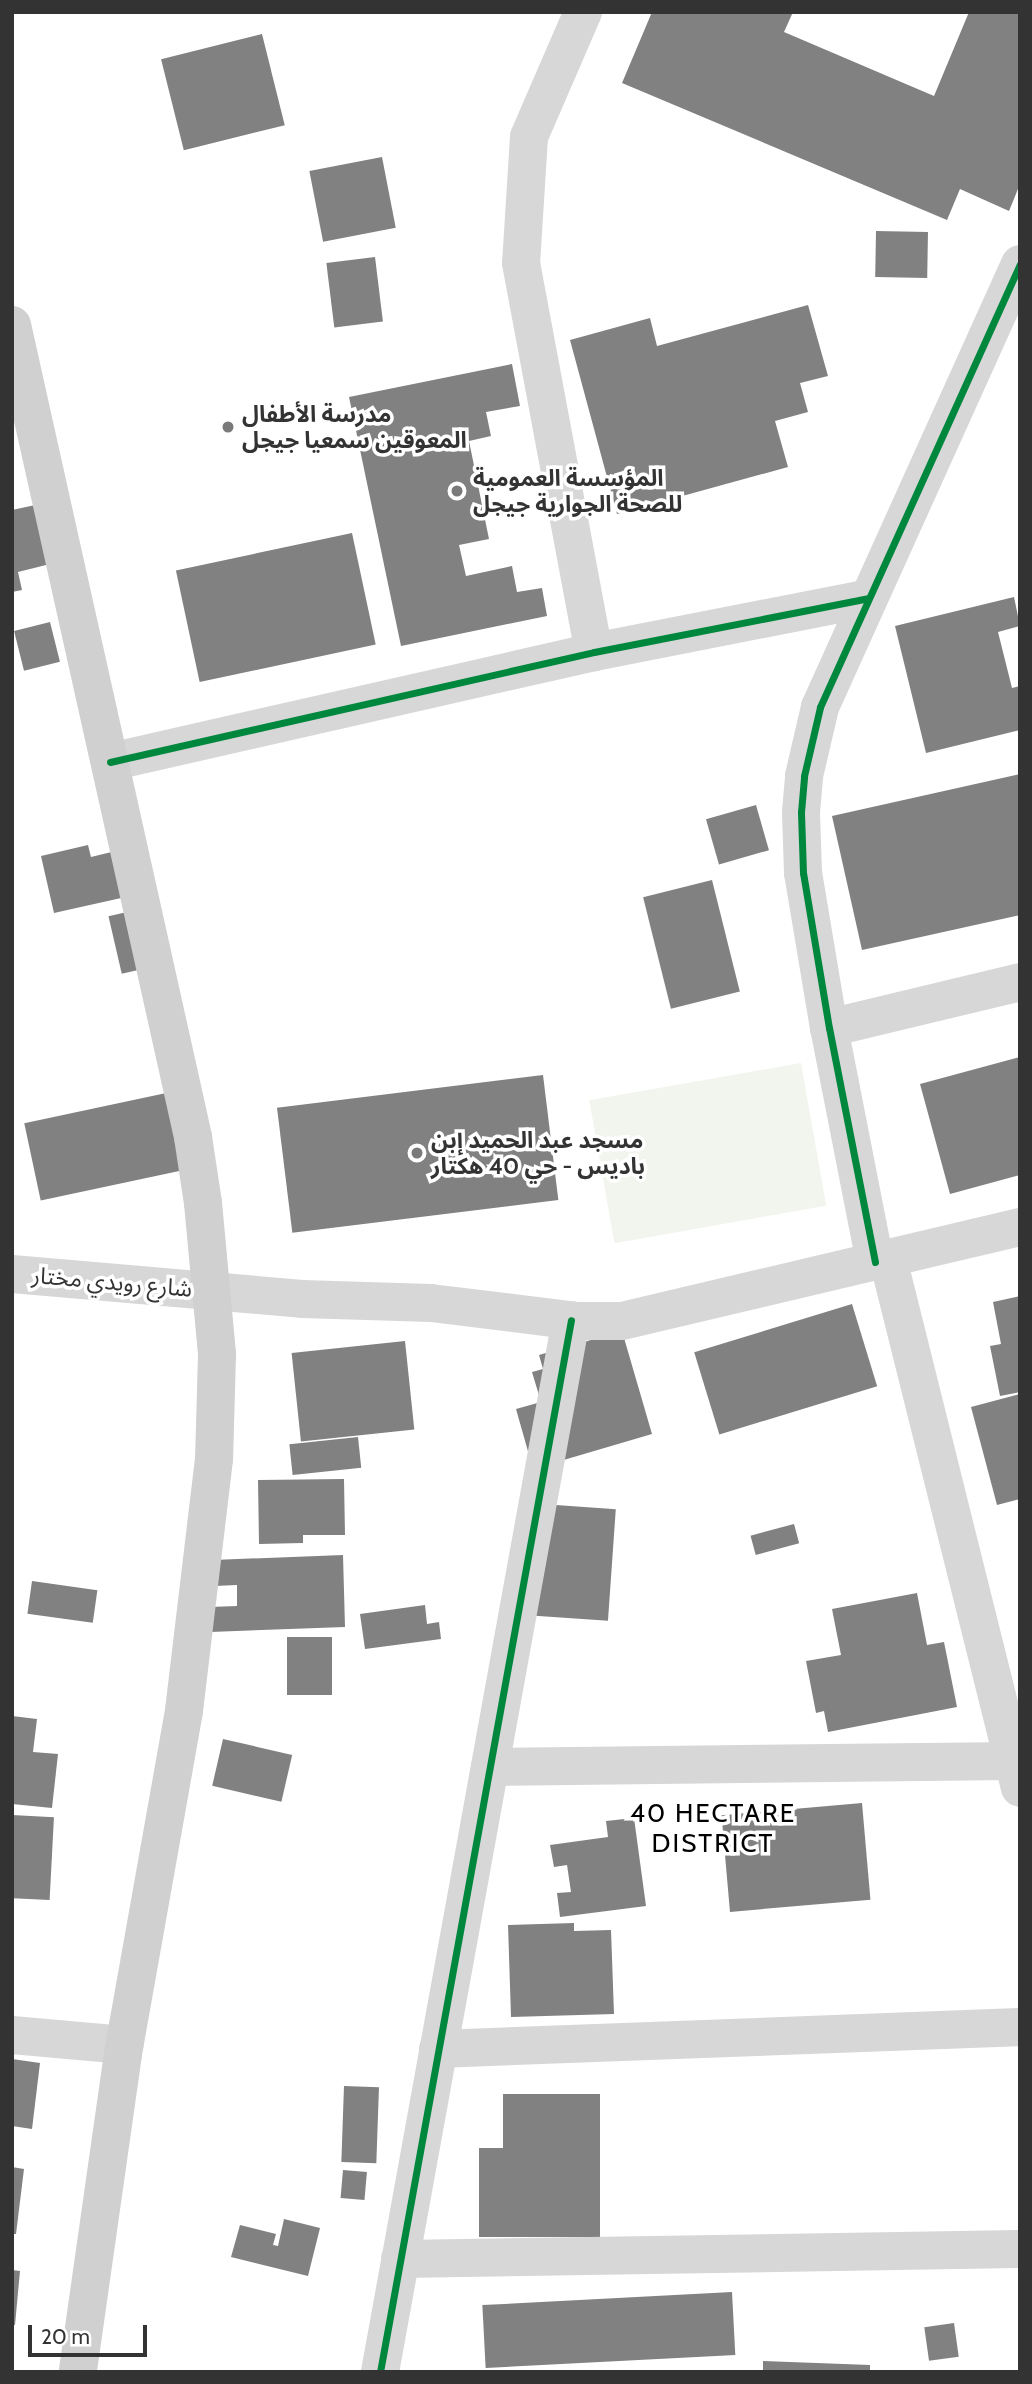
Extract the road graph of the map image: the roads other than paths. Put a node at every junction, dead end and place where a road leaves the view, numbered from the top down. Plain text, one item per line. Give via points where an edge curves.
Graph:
1 (583, 12) edge
2 (1020, 264) edge
3 (12, 325) edge
4 (868, 598) junction
5 (594, 652) junction
6 (110, 762) junction
7 (1020, 982) edge
8 (829, 1028) junction
9 (1020, 1227) edge
10 (881, 1261) junction
11 (12, 1274) edge
12 (212, 1290) junction
13 (571, 1320) junction
14 (490, 1767) junction
15 (1017, 1774) edge
16 (1020, 2027) edge
17 (12, 2035) edge
18 (125, 2045) junction
19 (438, 2049) junction
20 (1020, 2249) edge
21 (400, 2259) junction
22 (78, 2372) edge
23 (380, 2372) edge

1 - 5 street via 529,137 520,263
2 - 4 street
3 - 6 main road
4 - 5 street
4 - 8 street via 820,707 800,812 802,864
5 - 6 street
6 - 12 main road via 193,1137
7 - 8 street
8 - 10 street
9 - 10 street, شارع رويدي مختار
10 - 13 street, شارع رويدي مختار via 622,1321
10 - 15 street
11 - 12 street, شارع رويدي مختار
12 - 13 street, شارع رويدي مختار via 302,1299 431,1303
12 - 18 main road via 217,1409 206,1536 184,1711
13 - 14 street
14 - 15 street
14 - 19 street
16 - 19 street
17 - 18 street
18 - 22 main road
19 - 21 street
20 - 21 street
21 - 23 street

